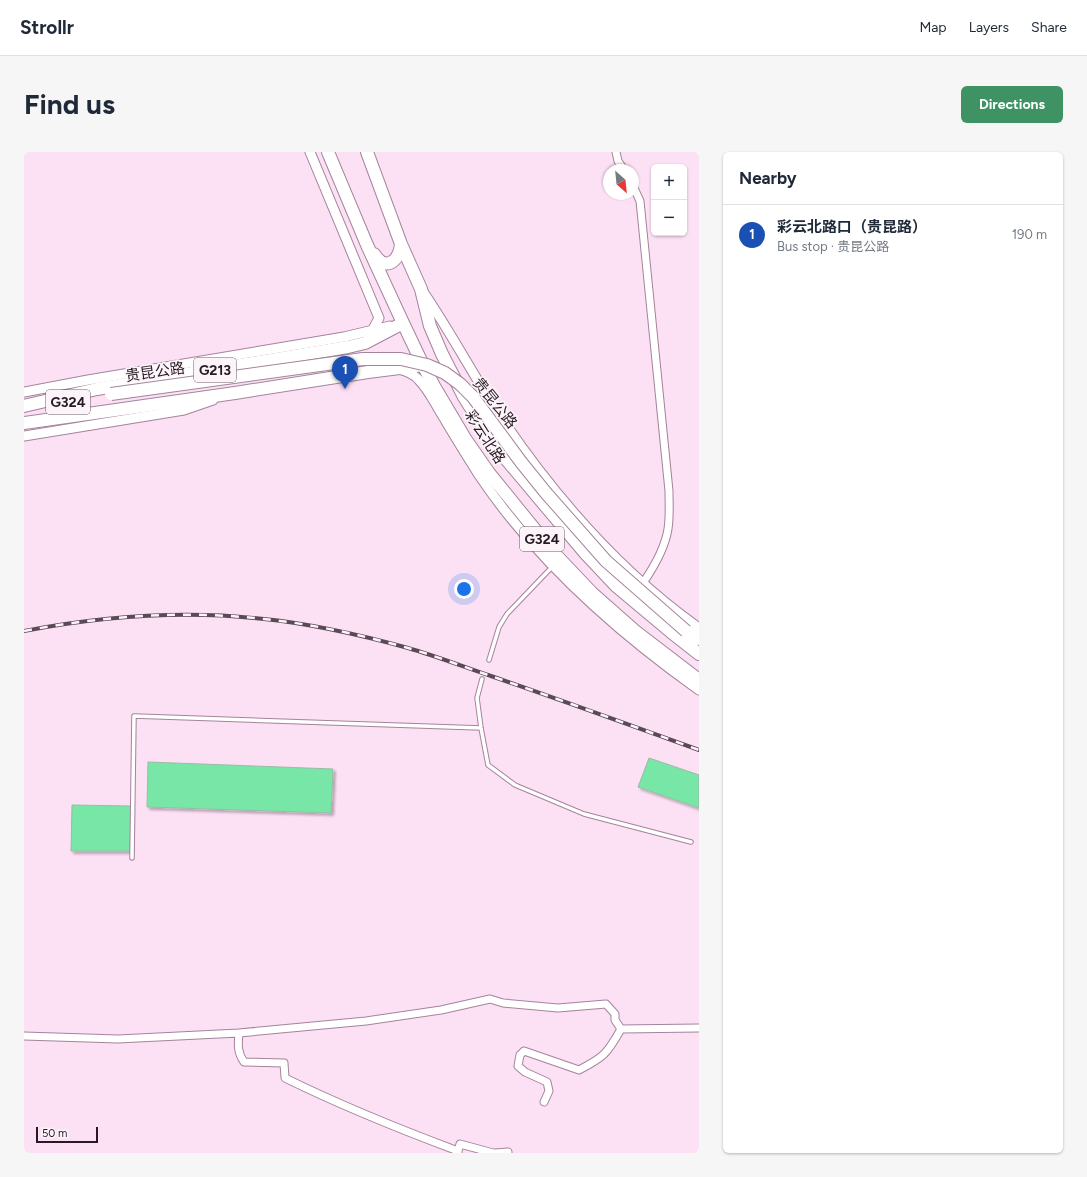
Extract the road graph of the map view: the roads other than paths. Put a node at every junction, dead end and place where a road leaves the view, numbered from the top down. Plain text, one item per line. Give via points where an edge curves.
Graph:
1 (310, 152) edge
2 (328, 152) edge
3 (367, 152) edge
4 (616, 152) edge
5 (620, 164) edge
6 (639, 199) edge
7 (401, 244) junction
8 (367, 245) junction
9 (421, 289) junction
10 (403, 323) junction
11 (372, 331) junction
12 (365, 343) junction
13 (423, 365) junction
14 (395, 368) junction
15 (364, 372) junction
16 (424, 386) junction
17 (24, 392) edge
18 (236, 392) junction
19 (24, 406) edge
20 (24, 409) edge
21 (24, 423) edge
22 (24, 436) edge
23 (554, 566) junction
24 (643, 583) junction
25 (699, 628) edge
26 (699, 639) edge
27 (699, 654) edge
28 (489, 660) dead end
29 (482, 680) dead end
30 (699, 680) edge
31 (699, 690) edge
32 (481, 728) junction
33 (691, 842) dead end
34 (132, 858) dead end
35 (699, 1028) edge
36 (620, 1029) junction
37 (239, 1033) junction
38 (24, 1036) edge
39 (544, 1102) dead end
40 (458, 1152) edge
41 (508, 1152) edge
42 (494, 1153) edge

1 - 11 street via 379,318
2 - 8 highway, 彩云北路
3 - 7 highway, 彩云北路
4 - 5 street
6 - 24 street via 669,491 668,529 661,551
7 - 8 highway via 398,257 385,263 378,261
7 - 9 highway, 彩云北路
8 - 10 highway, 彩云北路
9 - 24 street via 444,322 494,406 544,476 575,514
9 - 27 highway, 彩云北路 via 430,326 442,354 464,397 495,446 556,520 616,586
10 - 11 street
10 - 12 highway, G213
10 - 13 highway, 彩云北路
11 - 17 street
12 - 15 highway via 373,348 376,357 373,364
12 - 19 highway, G213 via 97,389
13 - 14 highway, G213
13 - 16 highway
13 - 30 highway, 彩云北路 / G324 via 462,433 489,473 554,552 592,593 635,631
14 - 15 highway, G213
14 - 16 street via 413,375
15 - 18 highway, G213
16 - 23 street via 494,496
18 - 21 highway, G213
18 - 22 street via 184,410
20 - 26 highway, 贵昆公路 / G324, bridge via 111,394 363,359 401,359 427,365 445,373 472,397 521,462 606,561 686,631
23 - 28 lane via 506,614 499,627
23 - 31 street via 601,613 659,662
24 - 25 street
29 - 32 lane via 477,698
32 - 33 lane via 488,765 515,785 584,814
32 - 34 lane via 134,716
35 - 36 street
36 - 37 street via 615,1014 606,1004 558,1008 503,1003 490,999 441,1010 366,1021
36 - 39 street via 609,1050 598,1060 579,1070 524,1051 520,1055 518,1066 547,1082 549,1090
37 - 38 street via 118,1039
37 - 40 street via 239,1055 244,1062 284,1063 285,1078 392,1127
40 - 42 street via 460,1144
41 - 42 street

